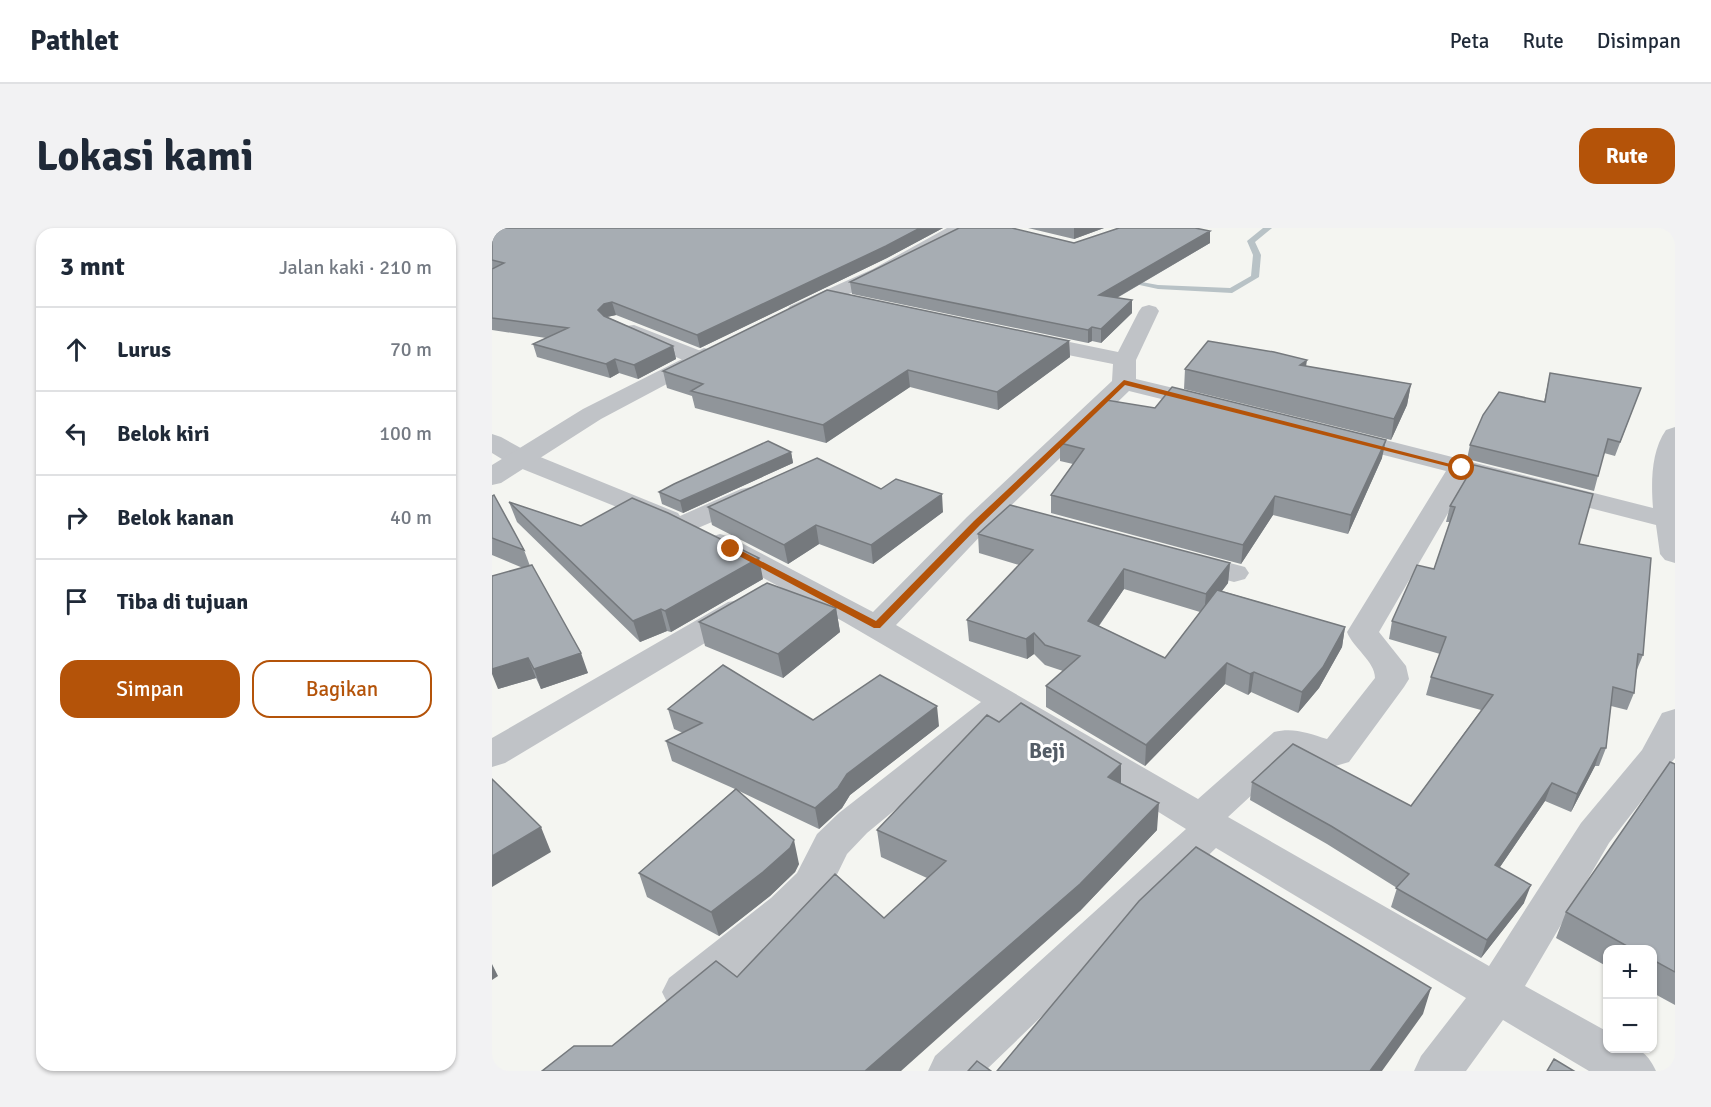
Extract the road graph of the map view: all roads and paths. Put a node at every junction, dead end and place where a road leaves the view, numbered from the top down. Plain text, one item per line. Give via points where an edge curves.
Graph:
1 (956, 228) edge
2 (824, 297) junction
3 (859, 305) edge
4 (1149, 311) dead end
5 (781, 317) edge
6 (615, 323) edge
7 (1009, 336) edge
8 (718, 348) edge
9 (698, 358) junction
10 (1124, 371) junction
11 (1237, 411) edge
12 (1316, 431) edge
13 (1675, 435) edge
14 (501, 459) edge
15 (1462, 468) junction
16 (774, 484) edge
17 (992, 508) junction
18 (1027, 517) edge
19 (1669, 520) junction
20 (684, 525) junction
21 (1675, 554) edge
22 (1165, 555) edge
23 (1234, 573) dead end
24 (791, 579) junction
25 (877, 626) junction
26 (1005, 700) junction
27 (1675, 721) edge
28 (492, 754) edge
29 (1207, 823) junction
30 (1497, 993) junction
31 (659, 1013) edge
32 (952, 1071) edge
33 (1438, 1071) edge
34 (1632, 1071) edge

1 - 2 street via 953,234 890,268
2 - 3 street
2 - 5 street
4 - 10 street
6 - 9 street
7 - 10 street
8 - 9 street
9 - 14 street
10 - 11 street
10 - 17 street
12 - 15 street
13 - 19 street via 1664,486
14 - 20 street
15 - 19 street
15 - 29 street via 1363,632 1391,669 1392,679 1336,753 1287,741
16 - 20 street
17 - 18 street
17 - 25 street
19 - 21 street
20 - 24 street
22 - 23 street
24 - 25 street
24 - 28 street
25 - 26 street
26 - 29 street
26 - 31 street via 853,823 831,845 812,884 786,910
27 - 30 street via 1657,757 1595,833
29 - 30 street
29 - 32 street
30 - 33 street
30 - 34 street

